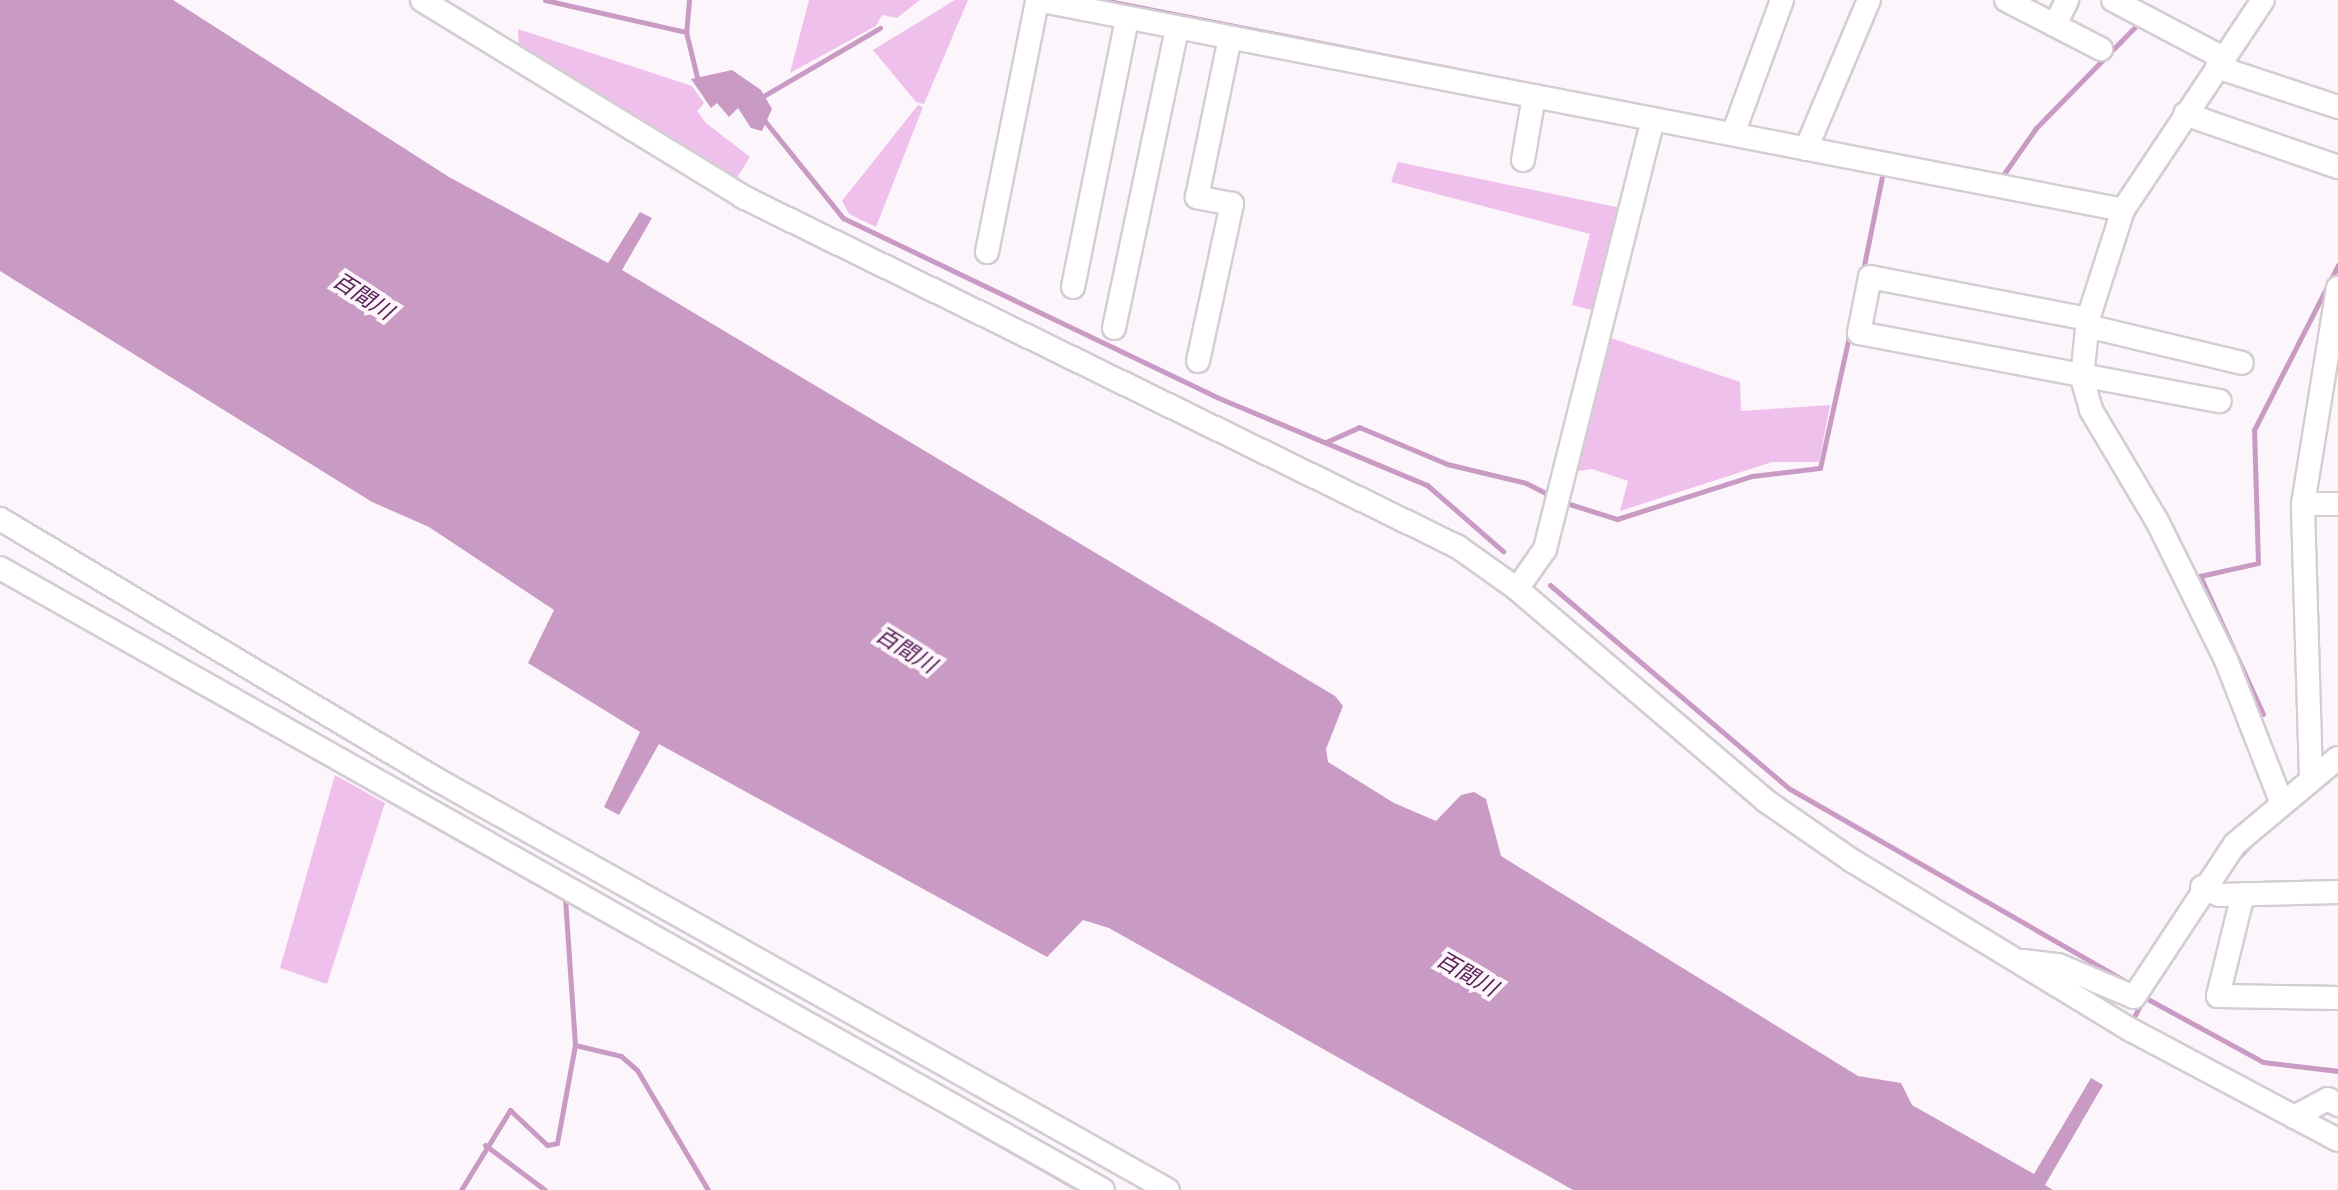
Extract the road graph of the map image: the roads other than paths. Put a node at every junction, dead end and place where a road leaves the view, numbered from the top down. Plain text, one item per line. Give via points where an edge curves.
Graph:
1 (422, 0) edge
2 (1037, 0) edge
3 (1782, 0) edge
4 (1869, 0) edge
5 (2006, 0) edge
6 (2067, 0) edge
7 (2113, 0) edge
8 (2263, 0) edge
9 (1127, 18) junction
10 (2055, 25) junction
11 (1177, 28) junction
12 (1230, 38) junction
13 (2101, 49) dead end
14 (2220, 62) junction
15 (1534, 96) junction
16 (2338, 107) edge
17 (2185, 114) junction
18 (1653, 119) junction
19 (1735, 127) junction
20 (1809, 142) junction
21 (1523, 160) dead end
22 (2338, 167) edge
23 (2123, 210) junction
24 (987, 252) dead end
25 (1073, 287) dead end
26 (2338, 288) edge
27 (2088, 323) junction
28 (1114, 328) dead end
29 (1198, 361) dead end
30 (2242, 363) dead end
31 (2082, 378) junction
32 (2220, 401) dead end
33 (2303, 504) junction
34 (2338, 504) edge
35 (0, 519) edge
36 (0, 568) edge
37 (1517, 589) junction
38 (2338, 758) edge
39 (2338, 776) edge
40 (2311, 778) junction
41 (2281, 801) junction
42 (2208, 890) junction
43 (2338, 892) edge
44 (2243, 894) junction
45 (2016, 960) junction
46 (2338, 998) edge
47 (2338, 1105) edge
48 (2294, 1117) junction
49 (2338, 1140) edge
50 (1103, 1190) edge
51 (1168, 1190) edge

1 - 37 street via 602,115 756,204 1129,389 1375,503 1458,547
2 - 9 street
2 - 24 street
3 - 19 street
4 - 20 street
5 - 10 street
6 - 10 street
7 - 14 street
8 - 14 street
9 - 11 street
9 - 25 street
10 - 13 street
11 - 12 street
11 - 28 street
12 - 15 street
12 - 29 street via 1197,197 1232,204
14 - 16 street
14 - 17 street
15 - 18 street
15 - 21 street
17 - 22 street
17 - 23 street
18 - 19 street
18 - 37 street via 1545,549
19 - 20 street
20 - 23 street
23 - 27 street
26 - 33 street
27 - 30 street
27 - 31 street
27 - 31 street via 1870,277 1859,333
31 - 32 street
31 - 41 street via 2091,410 2157,521 2226,660
33 - 34 street
33 - 40 street
35 - 51 street via 436,779
36 - 50 street
37 - 45 street via 1766,801
38 - 40 street
39 - 40 street
40 - 41 street
41 - 42 street via 2235,844
42 - 44 street
42 - 45 street via 2134,997 2058,965
43 - 44 street
44 - 46 street via 2218,996
45 - 48 street via 2131,1030
47 - 48 street via 2328,1099
48 - 49 street

